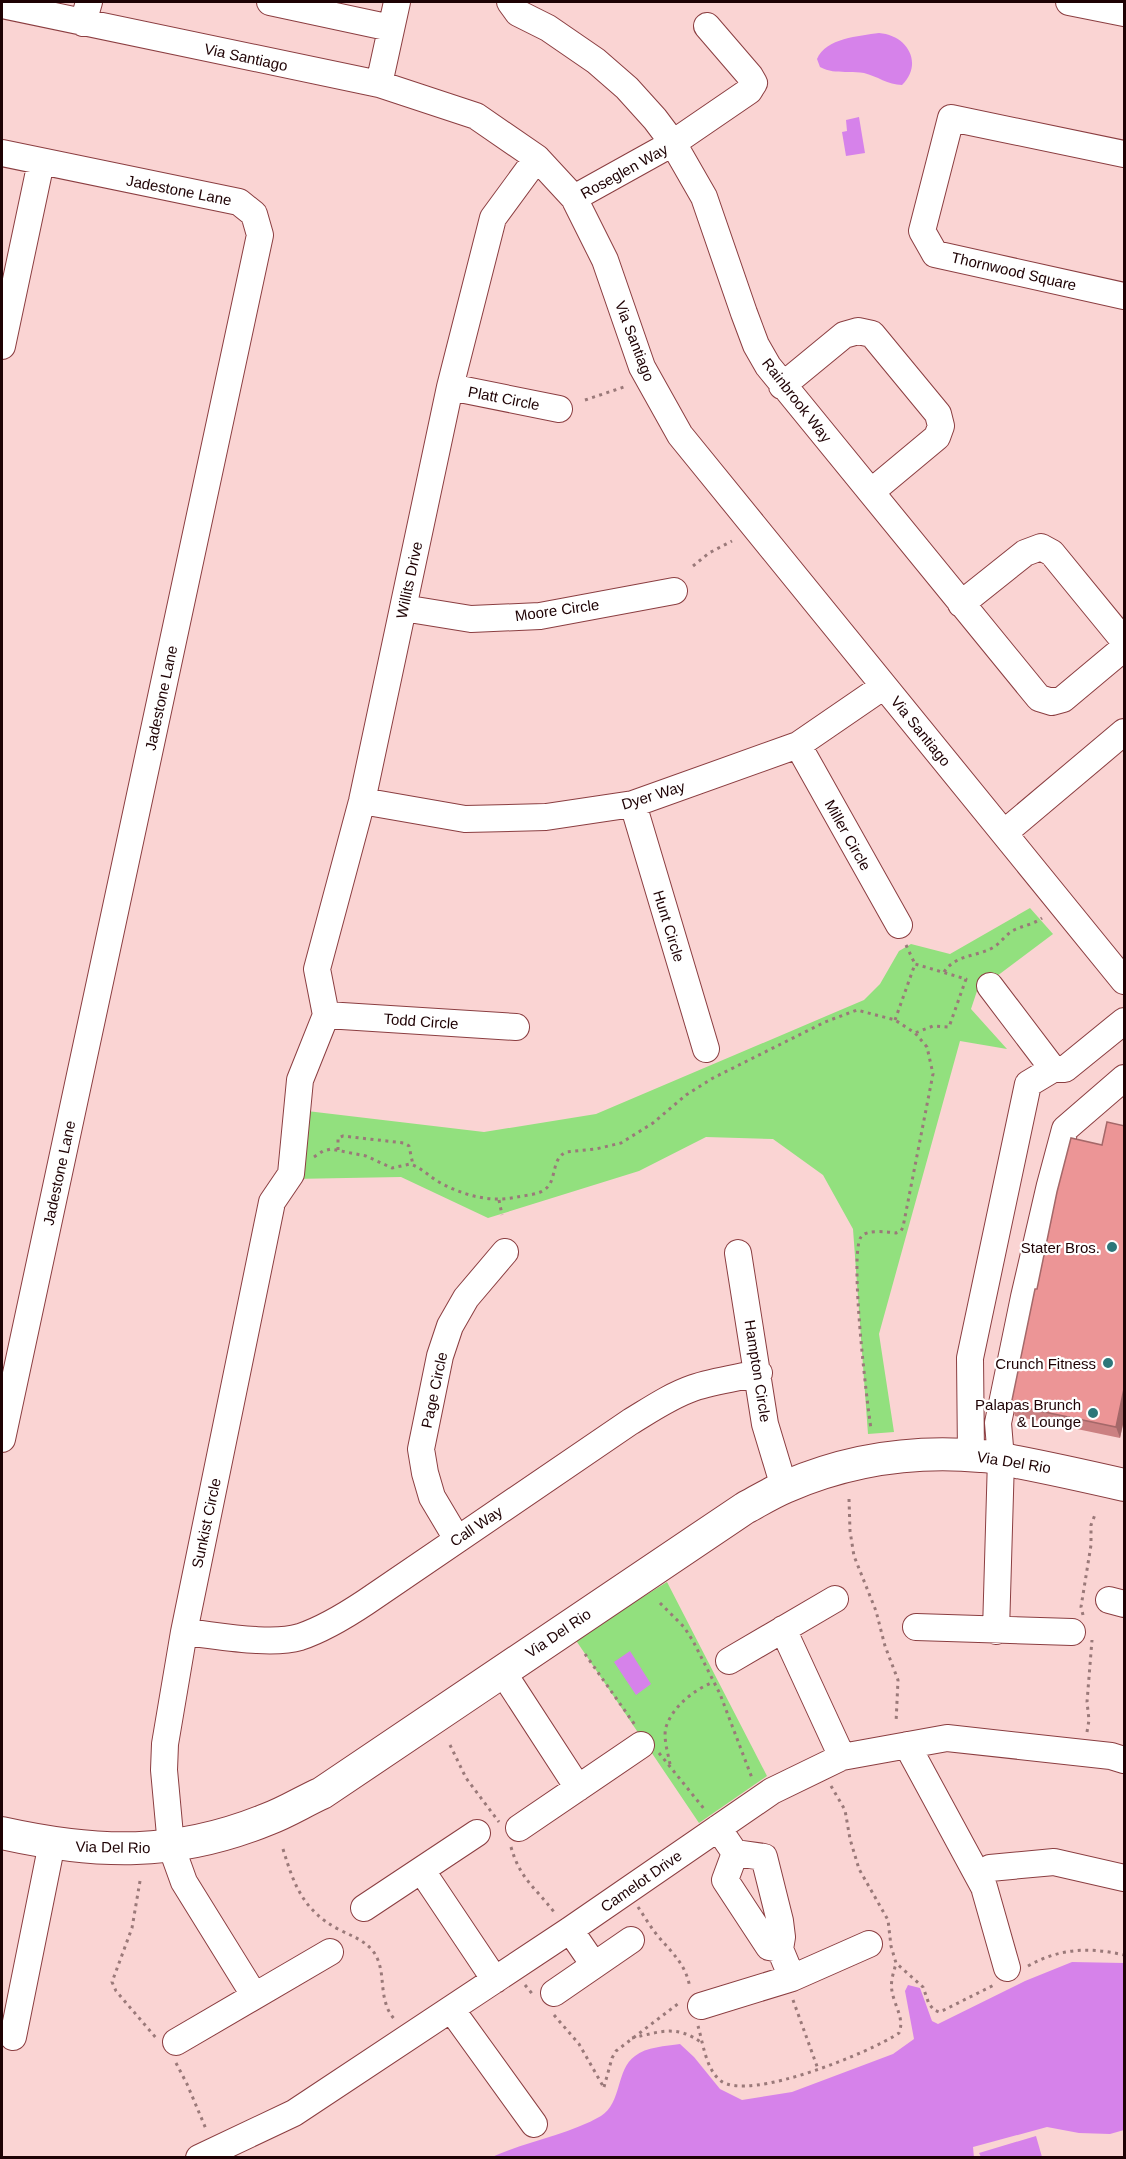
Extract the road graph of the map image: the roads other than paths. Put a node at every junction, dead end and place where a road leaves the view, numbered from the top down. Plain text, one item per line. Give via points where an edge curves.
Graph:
1 (270, 2) edge
2 (397, 2) edge
3 (510, 2) edge
4 (1069, 2) edge
5 (2, 5) edge
6 (86, 12) edge
7 (1125, 13) edge
8 (707, 26) dead end
9 (391, 28) junction
10 (379, 84) junction
11 (673, 143) junction
12 (2, 153) edge
13 (1125, 154) edge
14 (537, 158) junction
15 (41, 162) junction
16 (574, 198) junction
17 (1125, 296) edge
18 (2, 346) edge
19 (782, 386) junction
20 (450, 387) junction
21 (559, 409) dead end
22 (871, 492) junction
23 (674, 591) dead end
24 (961, 604) junction
25 (403, 608) junction
26 (1125, 641) edge
27 (1125, 648) edge
28 (884, 686) junction
29 (1125, 732) edge
30 (798, 745) junction
31 (362, 801) junction
32 (633, 804) junction
33 (1004, 833) junction
34 (902, 935) road end
35 (1125, 981) edge
36 (990, 986) dead end
37 (326, 1014) junction
38 (1125, 1021) edge
39 (516, 1027) dead end
40 (712, 1059) road end
41 (1053, 1069) junction
42 (1125, 1078) edge
43 (505, 1252) dead end
44 (738, 1253) dead end
45 (759, 1373) junction
46 (2, 1439) edge
47 (986, 1457) junction
48 (1125, 1485) edge
49 (784, 1487) junction
50 (457, 1539) junction
51 (835, 1599) dead end
52 (916, 1627) dead end
53 (783, 1629) junction
54 (996, 1631) junction
55 (184, 1632) junction
56 (1072, 1632) dead end
57 (729, 1661) dead end
58 (502, 1671) junction
59 (902, 1734) junction
60 (641, 1745) dead end
61 (842, 1757) junction
62 (1125, 1760) edge
63 (578, 1788) junction
64 (519, 1828) dead end
65 (718, 1828) junction
66 (2, 1833) edge
67 (477, 1833) dead end
68 (52, 1843) junction
69 (171, 1846) junction
70 (735, 1853) junction
71 (990, 1869) dead end
72 (422, 1871) junction
73 (1125, 1878) edge
74 (364, 1908) dead end
75 (570, 1930) junction
76 (632, 1940) dead end
77 (869, 1944) dead end
78 (780, 1949) junction
79 (330, 1952) dead end
80 (594, 1965) junction
81 (1009, 1974) road end
82 (789, 1979) junction
83 (495, 1980) junction
84 (254, 1995) junction
85 (548, 2001) road end
86 (692, 2007) road end
87 (451, 2009) junction
88 (13, 2037) dead end
89 (170, 2048) road end
90 (534, 2124) dead end
91 (199, 2157) edge

1 - 9 street
2 - 9 street
3 - 11 street, Rainbrook Way via 518,12 596,61 627,88
4 - 7 street
5 - 6 street, Via Santiago
6 - 10 street, Via Santiago
8 - 11 street, Roseglen Way via 754,83 749,91
9 - 10 street
10 - 14 street, Via Santiago via 476,116
11 - 16 street, Roseglen Way
11 - 19 street, Rainbrook Way via 704,197 756,345
12 - 15 street, Jadestone Lane
13 - 17 street, Thornwood Square via 951,118 922,231 935,254
14 - 16 street, Via Santiago
14 - 20 street, Willits Drive via 493,218
15 - 18 street
15 - 46 street, Jadestone Lane via 239,202 254,214 260,235
16 - 28 street, Via Santiago via 605,260 642,367 680,435
19 - 22 street, Rainbrook Way
19 - 22 street via 844,335 858,331 872,334 880,343 938,414 941,426 937,437
20 - 21 street, Platt Circle
20 - 25 street, Willits Drive
22 - 24 street, Rainbrook Way
23 - 25 street, Moore Circle via 540,616 471,619
24 - 26 street via 1025,553 1041,547 1052,553
24 - 27 street, Rainbrook Way via 1040,698 1052,702 1063,699
25 - 31 street, Willits Drive
28 - 30 street, Dyer Way
28 - 33 street, Via Santiago
29 - 33 street
30 - 32 street, Dyer Way
30 - 34 street, Miller Circle
31 - 32 street, Dyer Way via 465,819 546,817
31 - 37 street, Willits Drive via 317,969
32 - 40 street, Hunt Circle
33 - 35 street, Via Santiago
36 - 41 street
37 - 39 street, Todd Circle
37 - 55 street, Sunkist Circle via 300,1080 291,1174 272,1202
38 - 41 street via 1065,1069
41 - 47 street via 1028,1084 970,1358
42 - 47 street via 1065,1130 998,1423
43 - 50 street, Page Circle via 466,1298 450,1326 421,1449 432,1497
44 - 45 street, Hampton Circle
45 - 49 street, Hampton Circle via 765,1424
45 - 50 street, Call Way via 710,1383 670,1398
47 - 48 main road, Via Del Rio
47 - 49 main road, Via Del Rio via 908,1455 877,1459
47 - 54 street
49 - 58 main road, Via Del Rio via 745,1508
50 - 55 street, Call Way via 333,1623 298,1638 265,1640
51 - 53 street
52 - 54 street
53 - 57 street
53 - 61 street
54 - 56 street
55 - 69 street, Sunkist Circle via 165,1744
58 - 63 street
58 - 69 main road, Via Del Rio via 322,1793 268,1819 206,1840
59 - 61 street, Camelot Drive
59 - 62 street, Camelot Drive
59 - 81 street via 984,1887
60 - 63 street
61 - 65 street, Camelot Drive via 772,1791
63 - 64 street
65 - 70 street
65 - 75 street, Camelot Drive
66 - 68 main road, Via Del Rio
67 - 72 street
68 - 69 main road, Via Del Rio via 109,1850
68 - 88 street
69 - 84 street, Sunkist Circle via 184,1882
70 - 78 street via 725,1880 769,1947
70 - 78 street via 764,1857 780,1921
71 - 73 street via 1054,1862
72 - 74 street
72 - 83 street
75 - 80 street
75 - 83 street, Camelot Drive
76 - 80 street
77 - 82 street
78 - 82 street
79 - 84 street
80 - 85 street
82 - 86 street
83 - 87 street, Camelot Drive
84 - 89 street
87 - 90 street
87 - 91 street, Camelot Drive via 294,2113

